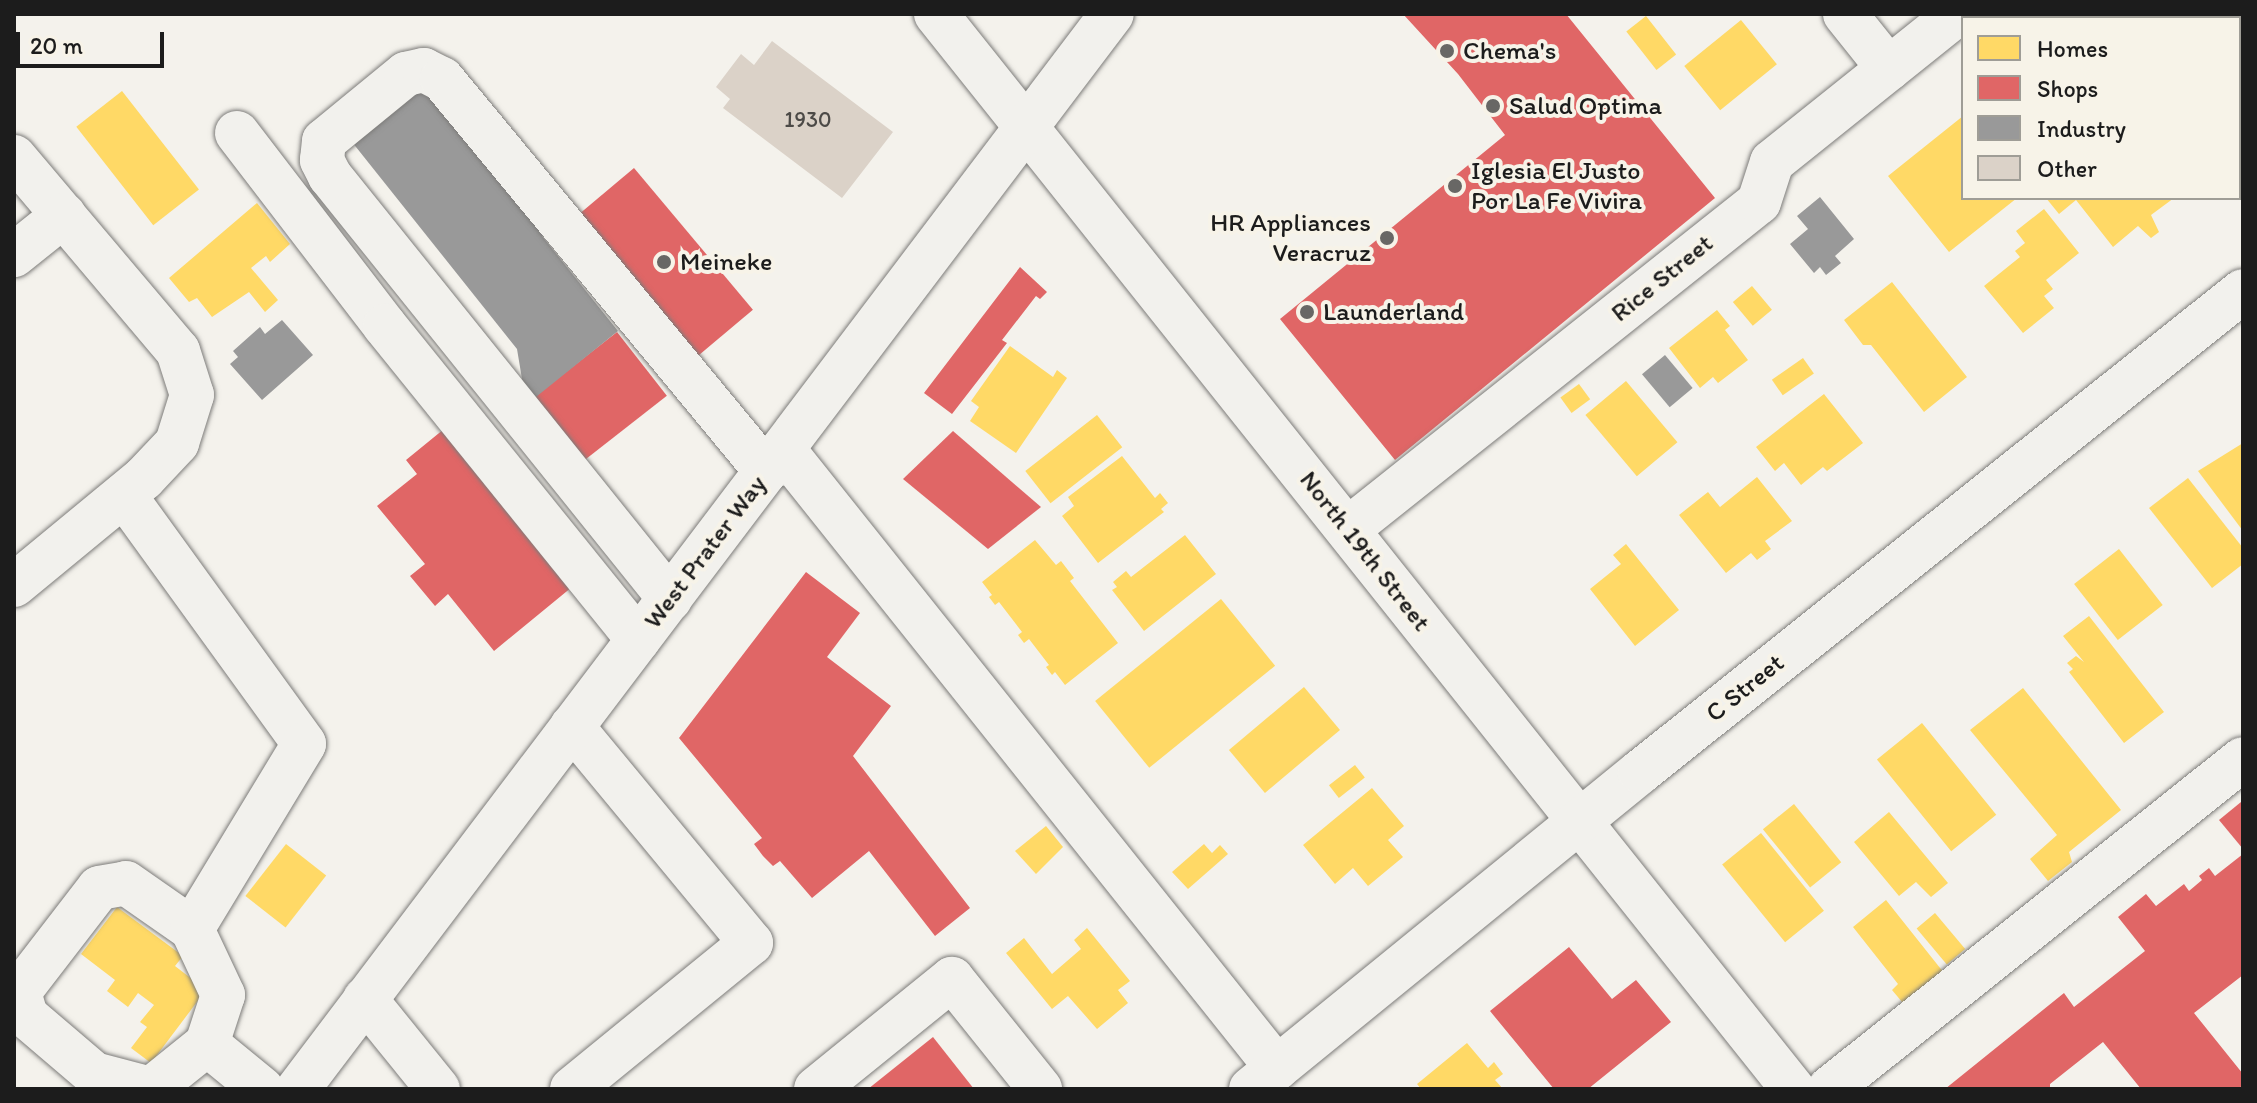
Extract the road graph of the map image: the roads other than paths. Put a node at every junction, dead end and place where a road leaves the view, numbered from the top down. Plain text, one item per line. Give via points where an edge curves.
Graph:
1 (936, 14) edge
2 (1112, 14) edge
3 (1845, 14) edge
4 (1957, 14) edge
5 (1889, 69) junction
6 (1026, 128) junction
7 (237, 133) dead end
8 (14, 157) edge
9 (64, 215) junction
10 (14, 255) edge
11 (2243, 291) edge
12 (774, 460) junction
13 (124, 495) junction
14 (1348, 529) junction
15 (14, 585) edge
16 (670, 599) junction
17 (638, 640) junction
18 (572, 727) junction
19 (2243, 759) edge
20 (1579, 822) junction
21 (192, 929) junction
22 (365, 999) junction
23 (207, 1044) junction
24 (1264, 1079) edge
25 (262, 1089) edge
26 (298, 1089) edge
27 (438, 1089) edge
28 (572, 1089) edge
29 (816, 1089) edge
30 (1040, 1089) edge
31 (1793, 1089) edge
32 (1829, 1089) edge

1 - 6 street, North 19th Street
2 - 6 street, West Prater Way
3 - 5 street
4 - 5 street, Rice Street
5 - 14 street, Rice Street via 1772,162 1759,202
6 - 12 street, West Prater Way
6 - 14 street, North 19th Street
7 - 17 street
8 - 9 street
9 - 10 street
9 - 13 street via 178,351 192,395 177,443
11 - 20 street, C Street
12 - 16 street, West Prater Way
12 - 16 street via 442,79 424,70 406,74 324,141 322,160 330,176
12 - 24 street
13 - 15 street
13 - 21 street via 304,744
14 - 20 street, North 19th Street
16 - 17 street, West Prater Way
17 - 18 street, West Prater Way
18 - 22 street, West Prater Way
18 - 28 street via 751,943
19 - 32 street
20 - 24 street, C Street
20 - 31 street, North 19th Street
21 - 23 street via 223,995
21 - 23 street via 126,883 99,888 19,992 26,1016 94,1074 151,1089
22 - 26 street, West Prater Way
22 - 27 street
23 - 25 street
29 - 30 street via 952,979

